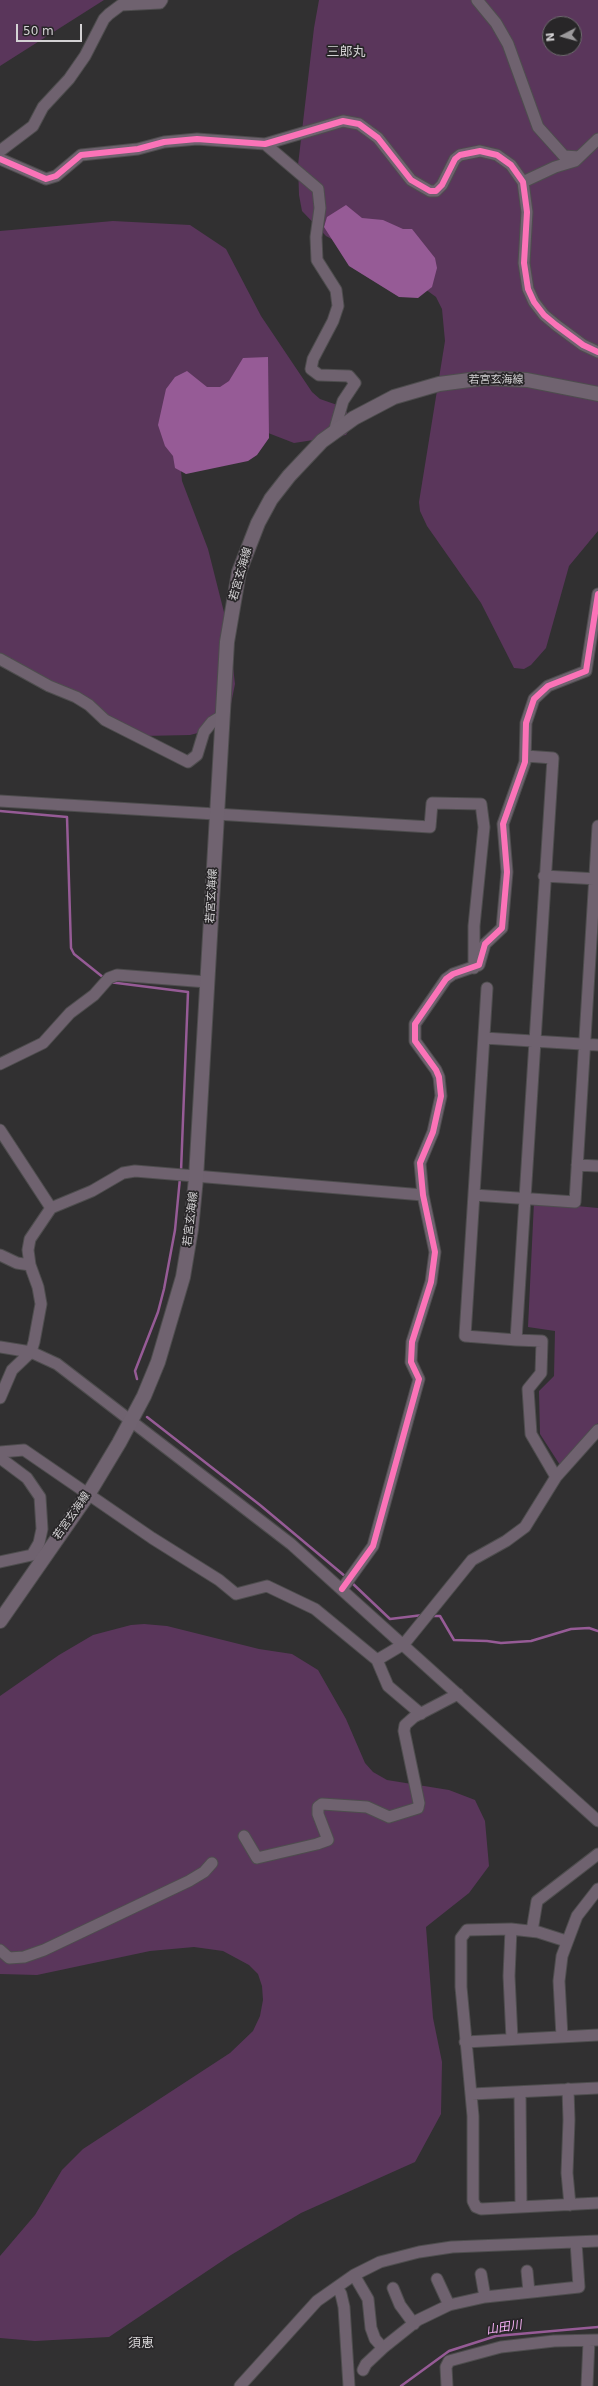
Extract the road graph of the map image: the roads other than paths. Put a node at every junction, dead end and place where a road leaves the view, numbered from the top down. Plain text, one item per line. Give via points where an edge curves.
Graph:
1 (162, 0) edge
2 (477, 0) edge
3 (598, 139) edge
4 (265, 144) junction
5 (0, 151) edge
6 (579, 157) junction
7 (0, 159) edge
8 (523, 182) junction
9 (598, 352) edge
10 (598, 394) edge
11 (334, 432) junction
12 (598, 594) edge
13 (0, 660) edge
14 (222, 716) junction
15 (526, 756) junction
16 (0, 800) edge
17 (216, 814) junction
18 (598, 826) edge
19 (544, 876) junction
20 (596, 879) edge
21 (474, 968) junction
22 (207, 982) junction
23 (487, 988) dead end
24 (484, 1038) junction
25 (535, 1042) junction
26 (584, 1044) junction
27 (598, 1045) edge
28 (0, 1064) edge
29 (0, 1130) edge
30 (577, 1165) junction
31 (598, 1166) edge
32 (196, 1178) junction
33 (423, 1195) junction
34 (474, 1195) junction
35 (525, 1198) junction
36 (51, 1208) junction
37 (0, 1255) edge
38 (30, 1265) junction
39 (516, 1340) junction
40 (0, 1347) edge
41 (31, 1352) junction
42 (0, 1398) edge
43 (131, 1420) junction
44 (598, 1430) edge
45 (0, 1453) edge
46 (556, 1477) junction
47 (89, 1493) junction
48 (0, 1562) edge
49 (342, 1589) junction
50 (0, 1621) edge
51 (404, 1644) junction
52 (377, 1660) junction
53 (458, 1694) junction
54 (421, 1714) junction
55 (598, 1821) edge
56 (244, 1836) dead end
57 (598, 1854) edge
58 (212, 1863) dead end
59 (598, 1889) edge
60 (512, 1929) junction
61 (532, 1930) junction
62 (566, 1941) junction
63 (0, 1950) edge
64 (598, 2035) edge
65 (562, 2037) junction
66 (512, 2039) junction
67 (465, 2042) junction
68 (598, 2088) edge
69 (568, 2089) junction
70 (520, 2092) junction
71 (472, 2094) junction
72 (598, 2203) edge
73 (570, 2205) junction
74 (521, 2207) junction
75 (598, 2241) edge
76 (576, 2242) junction
77 (527, 2270) dead end
78 (481, 2274) dead end
79 (354, 2275) junction
80 (437, 2279) dead end
81 (336, 2287) junction
82 (392, 2288) dead end
83 (529, 2292) junction
84 (485, 2297) junction
85 (449, 2305) junction
86 (414, 2324) junction
87 (594, 2340) edge
88 (384, 2348) junction
89 (363, 2370) dead end
90 (240, 2386) edge
91 (349, 2386) edge
92 (448, 2386) edge
93 (586, 2386) edge

1 - 5 street via 160,3 121,5 109,14 85,56 44,107 33,126
2 - 6 street via 496,23 508,44 538,127 564,156
3 - 6 street
4 - 7 street via 197,139 81,155 56,176 46,179
4 - 8 street via 348,121 359,124 378,138 411,180 424,190 439,189 455,159 470,151 497,155 511,165
4 - 11 street via 318,189 320,208 316,237 317,260 336,290 338,306 313,359 311,369 320,375 350,376 355,383 343,401
6 - 8 street via 575,161
8 - 9 street via 527,212 524,263 528,289 544,315 583,345
10 - 11 main road, 若宮玄海線 via 527,380 462,380 432,385 394,398 354,418
11 - 14 main road, 若宮玄海線 via 305,457 284,482 261,517 248,547 233,598
12 - 15 street via 586,671 548,686 534,699 526,723
13 - 14 street via 76,697 105,720 188,762 197,755 204,732 212,722
14 - 17 main road, 若宮玄海線
15 - 19 street via 553,758
15 - 21 street via 503,824 506,872 502,928 485,944 479,965
16 - 17 street
17 - 21 street via 430,827 432,803 481,804 484,827 474,926
17 - 22 main road, 若宮玄海線
18 - 20 street
19 - 20 street
19 - 25 street
20 - 26 street
21 - 33 street via 453,974 446,979 415,1024 415,1041 436,1070 441,1096 433,1132 420,1163
22 - 28 street via 118,975 109,978 94,995 70,1013 43,1043
22 - 32 main road, 若宮玄海線
23 - 24 street
24 - 25 street
24 - 34 street
25 - 26 street
25 - 35 street
26 - 27 street
26 - 30 street
29 - 36 street
30 - 31 street
30 - 35 street via 575,1202
32 - 33 street
32 - 36 street via 129,1172
32 - 43 main road, 若宮玄海線 via 183,1277 172,1319 155,1369
33 - 49 street via 435,1252 431,1282 412,1342 411,1362 419,1379 417,1393 373,1546
34 - 35 street
34 - 39 street via 465,1336
35 - 39 street
36 - 38 street via 30,1239
37 - 38 street via 17,1263
38 - 41 street via 41,1304
39 - 46 street via 542,1341 541,1373 528,1389 532,1434
40 - 41 street
41 - 42 street via 12,1370
41 - 43 street via 57,1364
43 - 47 main road, 若宮玄海線
43 - 49 street via 291,1544
44 - 46 street
45 - 47 street via 24,1450
45 - 48 street via 3,1460 27,1478 40,1497 42,1529 32,1554
46 - 51 street via 525,1527 472,1560
47 - 50 main road, 若宮玄海線
47 - 52 street via 236,1594 261,1587 272,1588 315,1609
49 - 51 street
51 - 52 street
51 - 53 street
52 - 54 street via 388,1686
53 - 54 street
53 - 55 street
54 - 56 street via 409,1721 404,1732 418,1808 389,1817 367,1807 322,1804 318,1808 318,1814 328,1840 256,1858
57 - 61 street via 537,1901
58 - 63 street via 204,1872 189,1881 44,1950 9,1958
59 - 62 street via 577,1916
60 - 61 street
60 - 66 street via 509,1976
60 - 67 street via 467,1930 461,1938
61 - 62 street
62 - 65 street via 559,1981
64 - 65 street
65 - 66 street
66 - 67 street
67 - 71 street
68 - 69 street
69 - 70 street
69 - 73 street via 567,2173
70 - 71 street
70 - 74 street
71 - 74 street via 473,2201 476,2207 481,2209
72 - 73 street
73 - 74 street
75 - 76 street
76 - 79 street via 452,2247 386,2260
76 - 83 street via 579,2287
77 - 83 street
78 - 84 street
79 - 81 street
79 - 88 street via 368,2299 371,2328
80 - 85 street
81 - 90 street via 299,2318
81 - 91 street via 341,2294 344,2307
82 - 86 street
83 - 84 street
84 - 85 street
85 - 86 street
86 - 88 street
87 - 92 street via 501,2346 449,2361 446,2367
87 - 93 street
88 - 89 street

